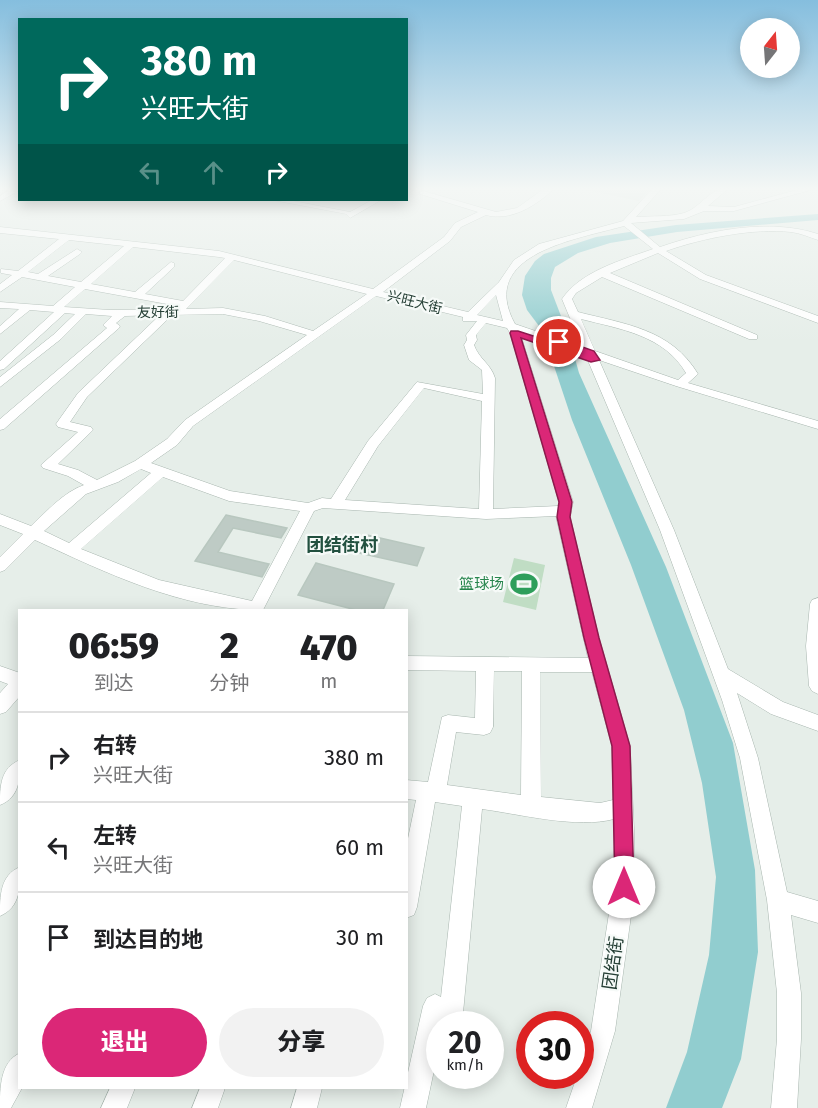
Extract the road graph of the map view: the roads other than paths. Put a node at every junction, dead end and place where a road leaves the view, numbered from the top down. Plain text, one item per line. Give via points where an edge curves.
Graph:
1 (65, 240) edge
2 (83, 240) edge
3 (446, 240) edge
4 (564, 240) edge
5 (648, 240) edge
6 (690, 240) edge
7 (131, 245) junction
8 (655, 246) junction
9 (77, 252) dead end
10 (230, 258) junction
11 (171, 265) dead end
12 (4, 271) dead end
13 (602, 273) junction
14 (21, 274) junction
15 (41, 277) junction
16 (502, 284) junction
17 (85, 285) junction
18 (0, 289) edge
19 (121, 291) junction
20 (375, 294) junction
21 (138, 295) junction
22 (0, 305) edge
23 (28, 307) junction
24 (177, 309) junction
25 (58, 310) junction
26 (83, 311) junction
27 (96, 312) junction
28 (122, 313) junction
29 (575, 314) junction
30 (476, 319) junction
31 (818, 320) edge
32 (0, 331) edge
33 (517, 331) junction
34 (313, 334) junction
35 (753, 337) dead end
36 (586, 354) junction
37 (0, 367) edge
38 (0, 383) edge
39 (680, 384) junction
40 (489, 399) junction
41 (0, 426) edge
42 (818, 426) edge
43 (140, 464) junction
44 (160, 472) junction
45 (97, 486) junction
46 (335, 504) junction
47 (309, 508) junction
48 (564, 511) junction
49 (486, 514) junction
50 (0, 519) edge
51 (35, 531) junction
52 (70, 550) junction
53 (0, 566) edge
54 (818, 604) edge
55 (255, 609) edge
56 (408, 663) edge
57 (485, 665) junction
58 (599, 665) junction
59 (531, 666) junction
60 (0, 673) edge
61 (721, 674) junction
62 (18, 681) edge
63 (18, 684) edge
64 (818, 686) edge
65 (0, 706) edge
66 (818, 723) edge
67 (18, 772) edge
68 (423, 792) edge
69 (0, 795) edge
70 (473, 798) junction
71 (531, 806) junction
72 (623, 807) junction
73 (18, 880) edge
74 (408, 893) edge
75 (778, 900) junction
76 (0, 905) edge
77 (818, 912) edge
78 (18, 1069) edge
79 (123, 1089) edge
80 (213, 1089) edge
81 (310, 1089) edge
82 (0, 1103) edge
83 (114, 1108) edge
84 (205, 1108) edge
85 (304, 1108) edge
86 (413, 1108) edge
87 (579, 1108) edge
88 (784, 1108) edge

1 - 14 street
2 - 7 street, 兴旺大街
3 - 20 street
4 - 16 street via 542,246 517,262
5 - 8 street
6 - 8 street
7 - 10 street, 兴旺大街
7 - 17 street
8 - 13 street
8 - 31 street via 703,277
9 - 15 street
10 - 20 street, 兴旺大街
10 - 24 street
11 - 21 street
12 - 14 street
13 - 29 street via 568,294 568,305
13 - 35 street
14 - 15 street
14 - 18 street
15 - 17 street
16 - 30 street
16 - 33 street, 团结街 via 501,306
17 - 19 street
17 - 25 street
19 - 21 street
19 - 27 street
20 - 30 street, 兴旺大街
20 - 34 street
21 - 24 street
22 - 23 street, 友好街
23 - 25 street, 友好街
23 - 32 street
24 - 28 street, 友好街
24 - 34 street, 友好街 via 223,311
24 - 45 street via 82,396 62,424 87,430 48,465
25 - 26 street, 友好街
25 - 37 street
26 - 27 street, 友好街
26 - 38 street
27 - 28 street, 友好街
28 - 41 street via 108,325 115,326
29 - 36 street
29 - 39 street via 648,336 674,349 692,374
30 - 33 street, 兴旺大街
30 - 40 street via 469,345 473,358 487,369
33 - 36 street, 兴旺大街
33 - 48 street, 团结街 via 566,502
34 - 43 street via 189,423 172,442
36 - 39 street, 兴旺大街
36 - 42 street, 兴旺大街 via 688,390
36 - 61 street via 656,502
39 - 42 street, 兴旺大街
40 - 46 street via 421,384 373,444
40 - 49 street
43 - 44 street
43 - 45 street
44 - 47 street via 229,496
44 - 52 street
45 - 51 street via 81,491
46 - 47 street
46 - 49 street
47 - 55 street
48 - 49 street
48 - 58 street, 团结街
50 - 51 street
51 - 52 street
51 - 53 street
52 - 55 street via 146,582
54 - 64 street via 814,646
56 - 57 street
57 - 59 street
57 - 68 street via 484,726 448,723
58 - 59 street
58 - 72 street, 团结街 via 621,746
59 - 71 street
60 - 62 street
61 - 66 street via 777,708
61 - 75 street via 749,758
63 - 65 street
67 - 69 street
68 - 70 street
68 - 74 street
70 - 71 street
70 - 86 street via 451,1013 435,1006
71 - 72 street via 600,813
72 - 87 street, 团结街 via 624,887 608,998 603,1031
73 - 76 street
75 - 77 street
75 - 88 street via 789,993
78 - 82 street
79 - 83 street
80 - 84 street
81 - 85 street

